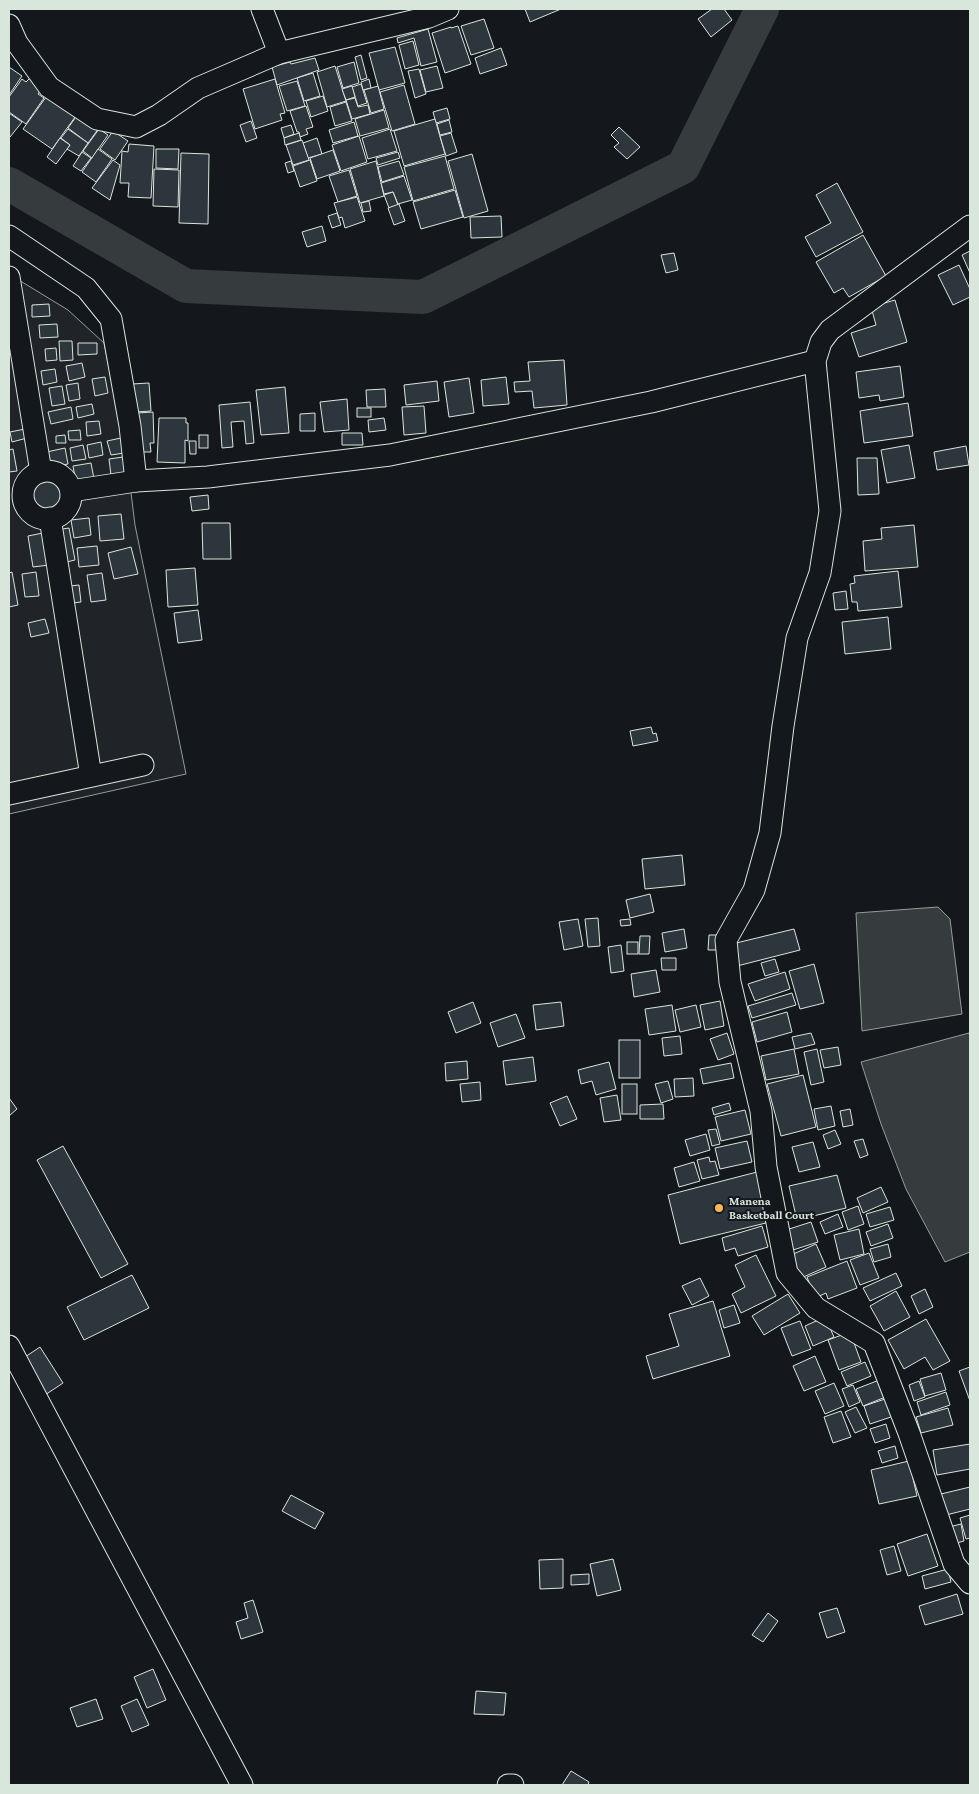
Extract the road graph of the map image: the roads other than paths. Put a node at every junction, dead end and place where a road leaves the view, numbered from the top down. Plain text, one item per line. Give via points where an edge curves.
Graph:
1 (262, 9) edge
2 (448, 9) edge
3 (9, 25) edge
4 (279, 54) junction
5 (970, 226) edge
6 (9, 236) edge
7 (9, 277) edge
8 (815, 361) junction
9 (41, 472) junction
10 (136, 481) junction
11 (71, 491) junction
12 (16, 500) edge
13 (50, 518) junction
14 (142, 765) dead end
15 (91, 776) junction
16 (9, 794) edge
17 (9, 1346) edge
18 (970, 1583) edge
19 (242, 1785) edge
20 (508, 1785) edge
21 (513, 1785) edge

1 - 4 street
2 - 4 street via 429,17
3 - 4 street via 48,87 98,119 136,127 159,116 198,88
5 - 8 street via 830,330 821,342
6 - 10 street via 86,288 111,319
7 - 9 street
8 - 10 street via 652,402 390,455 208,477
8 - 18 street via 830,511 820,573 797,638 770,833 754,890 726,940 730,982 761,1111 766,1167 787,1272 816,1308 874,1343 954,1564
9 - 11 street via 51,471 60,475
9 - 12 street via 27,481
10 - 11 street
11 - 13 street via 66,509
12 - 13 street via 33,514
13 - 15 street
14 - 15 street
15 - 16 street
17 - 19 street
20 - 21 street

